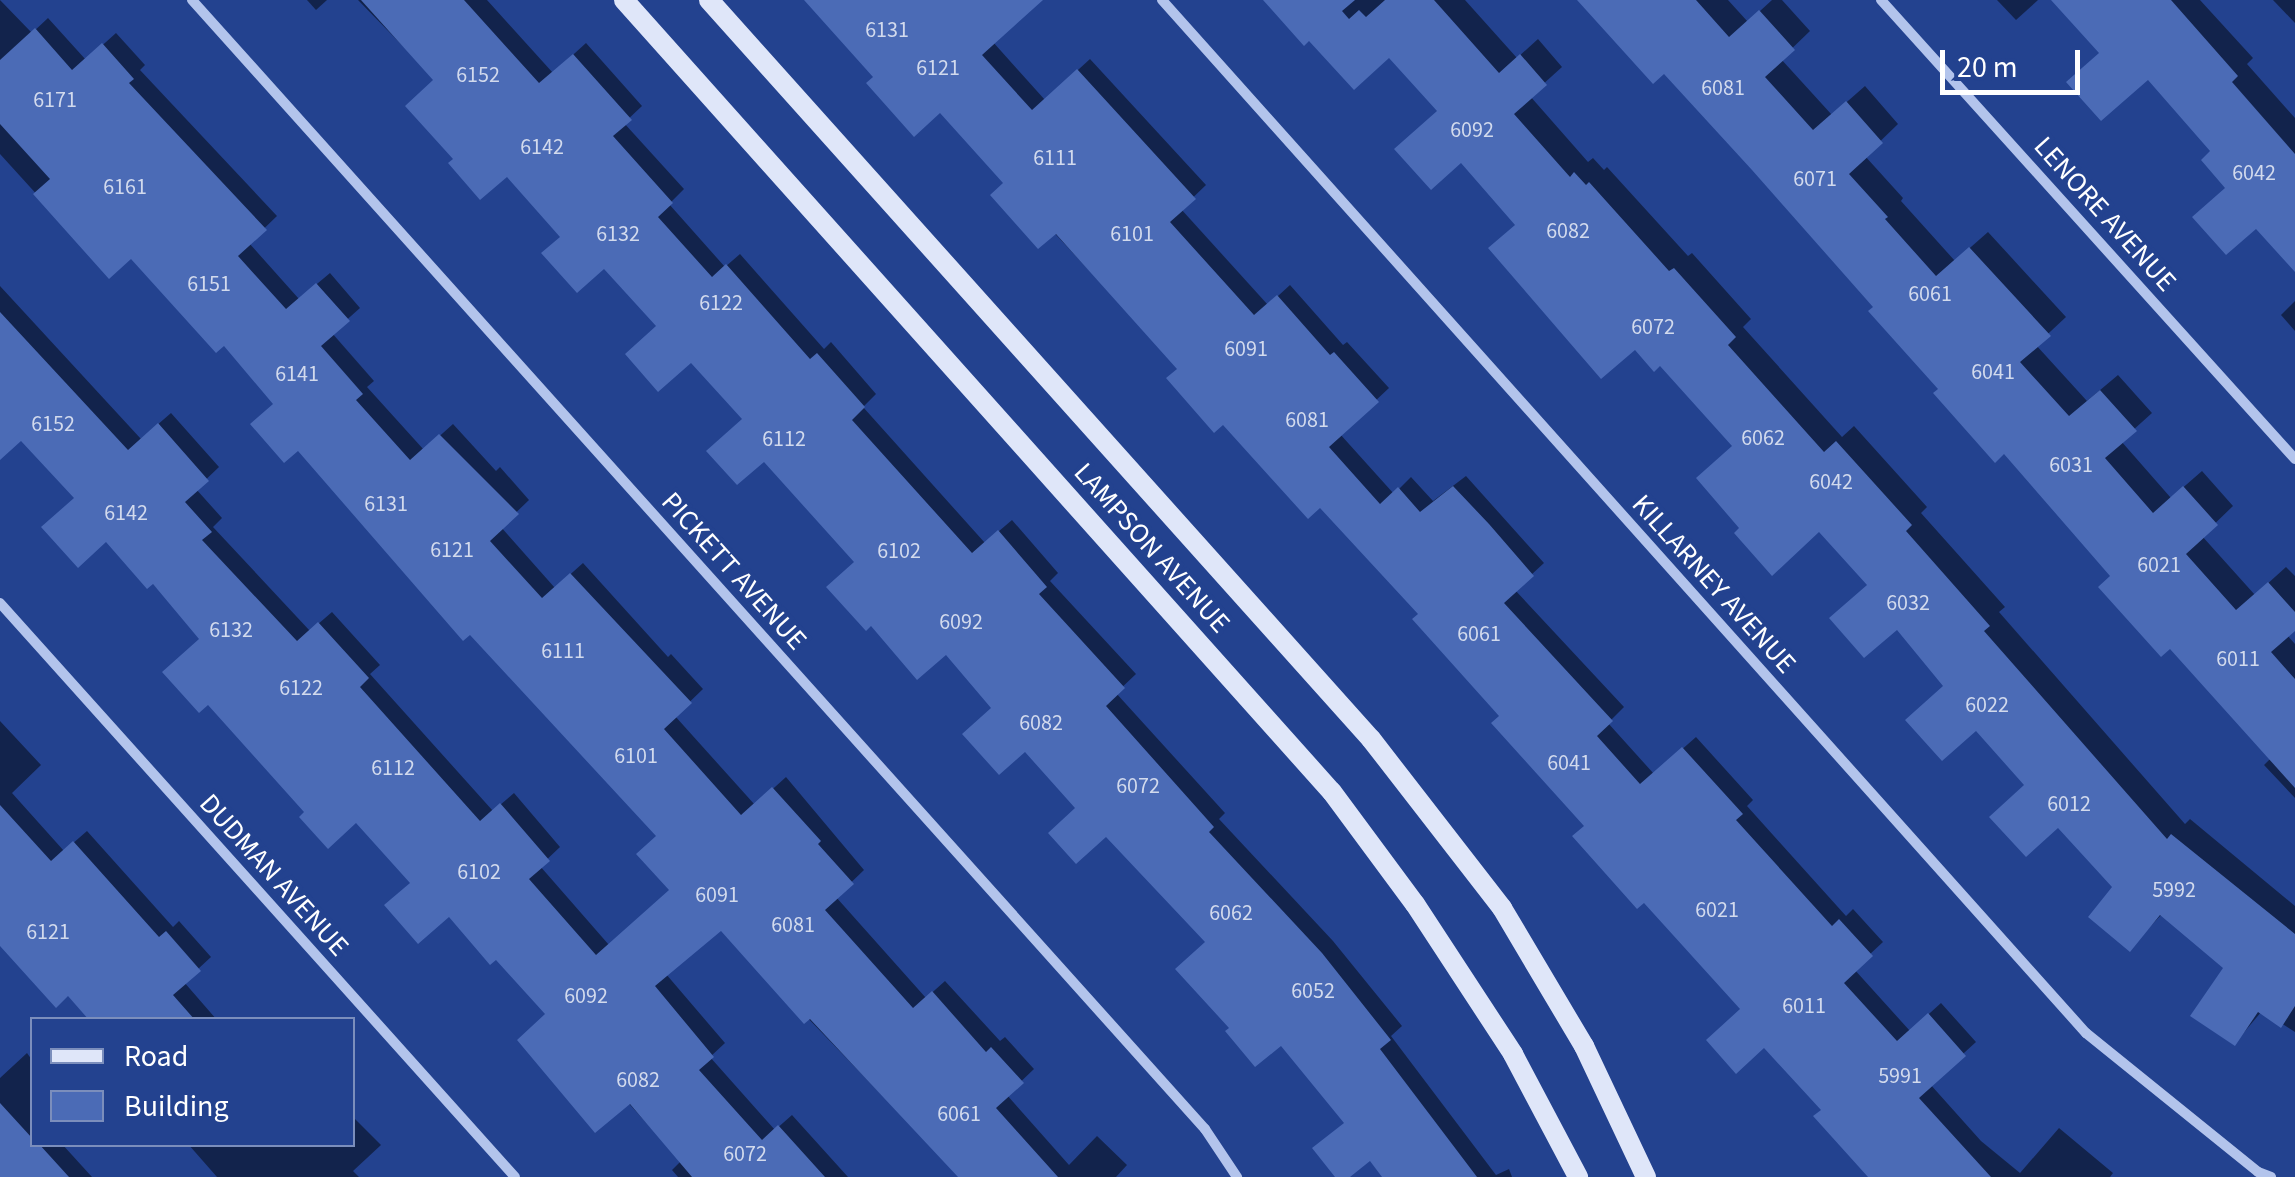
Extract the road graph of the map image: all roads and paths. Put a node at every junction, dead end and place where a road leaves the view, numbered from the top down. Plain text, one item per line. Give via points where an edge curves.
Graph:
1 (192, 0) edge
2 (624, 0) edge
3 (709, 0) edge
4 (1162, 0) edge
5 (1881, 0) edge
6 (2295, 458) edge
7 (0, 602) edge
8 (2256, 1174) edge
9 (515, 1177) edge
10 (1237, 1177) edge
11 (1578, 1177) edge
12 (1646, 1177) edge
13 (2272, 1177) edge

1 - 10 street, PICKETT AVENUE via 1205,1129
2 - 11 main road, LAMPSON AVENUE via 1332,792 1513,1054
3 - 12 main road, LAMPSON AVENUE via 1370,740 1502,908 1584,1046
4 - 8 street, KILLARNEY AVENUE via 2086,1033
5 - 6 street, LENORE AVENUE
7 - 9 street, DUDMAN AVENUE
8 - 13 street, KILLARNEY AVENUE

